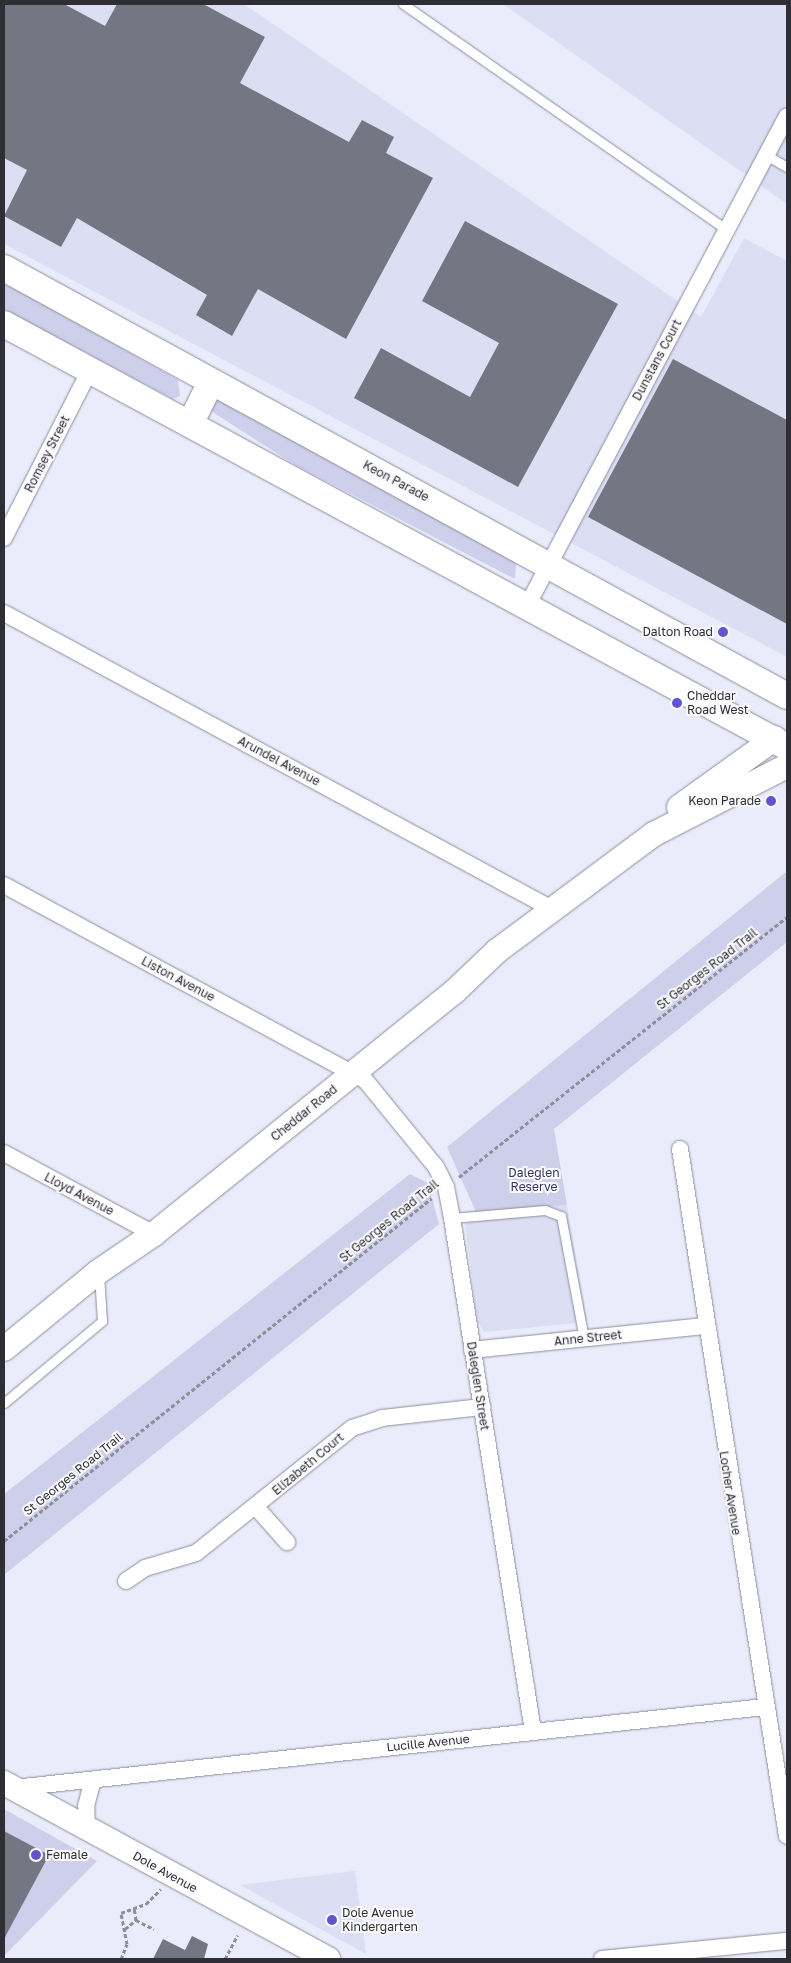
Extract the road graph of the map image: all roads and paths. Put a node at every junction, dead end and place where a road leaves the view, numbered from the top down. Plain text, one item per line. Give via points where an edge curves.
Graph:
1 (403, 4) edge
2 (787, 116) edge
3 (766, 155) junction
4 (787, 167) edge
5 (726, 230) junction
6 (4, 268) edge
7 (4, 324) edge
8 (90, 370) junction
9 (211, 382) junction
10 (190, 424) junction
11 (4, 538) edge
12 (550, 562) junction
13 (528, 604) junction
14 (4, 613) edge
15 (787, 696) edge
16 (783, 739) edge
17 (787, 766) edge
18 (654, 834) junction
19 (4, 885) edge
20 (554, 910) junction
21 (787, 917) edge
22 (353, 1074) junction
23 (680, 1149) dead end
24 (4, 1153) edge
25 (446, 1186) junction
26 (452, 1218) junction
27 (154, 1234) junction
28 (99, 1282) junction
29 (704, 1326) junction
30 (584, 1339) junction
31 (4, 1349) edge
32 (472, 1350) junction
33 (4, 1367) edge
34 (4, 1403) edge
35 (482, 1408) junction
36 (256, 1507) junction
37 (4, 1541) edge
38 (286, 1542) dead end
39 (126, 1581) dead end
40 (764, 1707) junction
41 (533, 1731) junction
42 (93, 1780) junction
43 (9, 1786) edge
44 (86, 1829) junction
45 (787, 1836) edge
46 (159, 1892) dead end
47 (134, 1907) junction
48 (136, 1920) junction
49 (125, 1929) junction
50 (154, 1929) dead end
51 (238, 1935) dead end
52 (787, 1941) edge
53 (121, 1959) edge
54 (225, 1959) edge
55 (328, 1959) edge
56 (602, 1959) edge

1 - 5 lane
2 - 3 street, Dunstans Court
3 - 4 lane
3 - 5 street, Dunstans Court
5 - 12 street, Dunstans Court
6 - 9 main road, Keon Parade
7 - 8 main road
8 - 10 main road
8 - 11 street, Romsey Street
9 - 10 main road
9 - 12 main road, Keon Parade
10 - 13 main road
12 - 13 street, Dunstans Court
12 - 15 main road, Keon Parade
13 - 16 main road
14 - 20 street, Arundel Avenue
16 - 18 main road, Cheddar Road via 714,778
17 - 18 main road, Cheddar Road
18 - 20 main road, Cheddar Road
19 - 22 street, Liston Avenue
20 - 22 main road, Cheddar Road via 505,961 454,992
21 - 25 path, St Georges Road Trail
22 - 25 street, Daleglen Street via 364,1080
22 - 27 main road, Cheddar Road
23 - 29 street, Locher Avenue
24 - 27 street, Lloyd Avenue
25 - 26 street, Daleglen Street
25 - 37 path, St Georges Road Trail
26 - 30 lane via 545,1210 562,1216
26 - 32 street, Daleglen Street
27 - 28 main road, Cheddar Road
28 - 31 main road, Cheddar Road
28 - 33 main road, Cheddar Road
28 - 34 lane via 102,1321
29 - 30 street, Anne Street
29 - 40 street, Locher Avenue
30 - 32 street, Anne Street
32 - 35 street, Daleglen Street
35 - 36 street, Elizabeth Court via 382,1418 352,1428
35 - 41 street, Daleglen Street
36 - 38 street
36 - 39 street, Elizabeth Court via 196,1553 145,1568
40 - 41 street, Lucille Avenue
40 - 45 street, Locher Avenue
41 - 42 street, Lucille Avenue
42 - 43 street, Lucille Avenue
42 - 44 street via 86,1806
43 - 44 main road, Dole Avenue
44 - 55 main road, Dole Avenue
46 - 47 path via 146,1904
47 - 48 path
47 - 49 path via 121,1913
48 - 49 path
48 - 50 path
49 - 53 path via 127,1944
51 - 54 path
52 - 56 street

